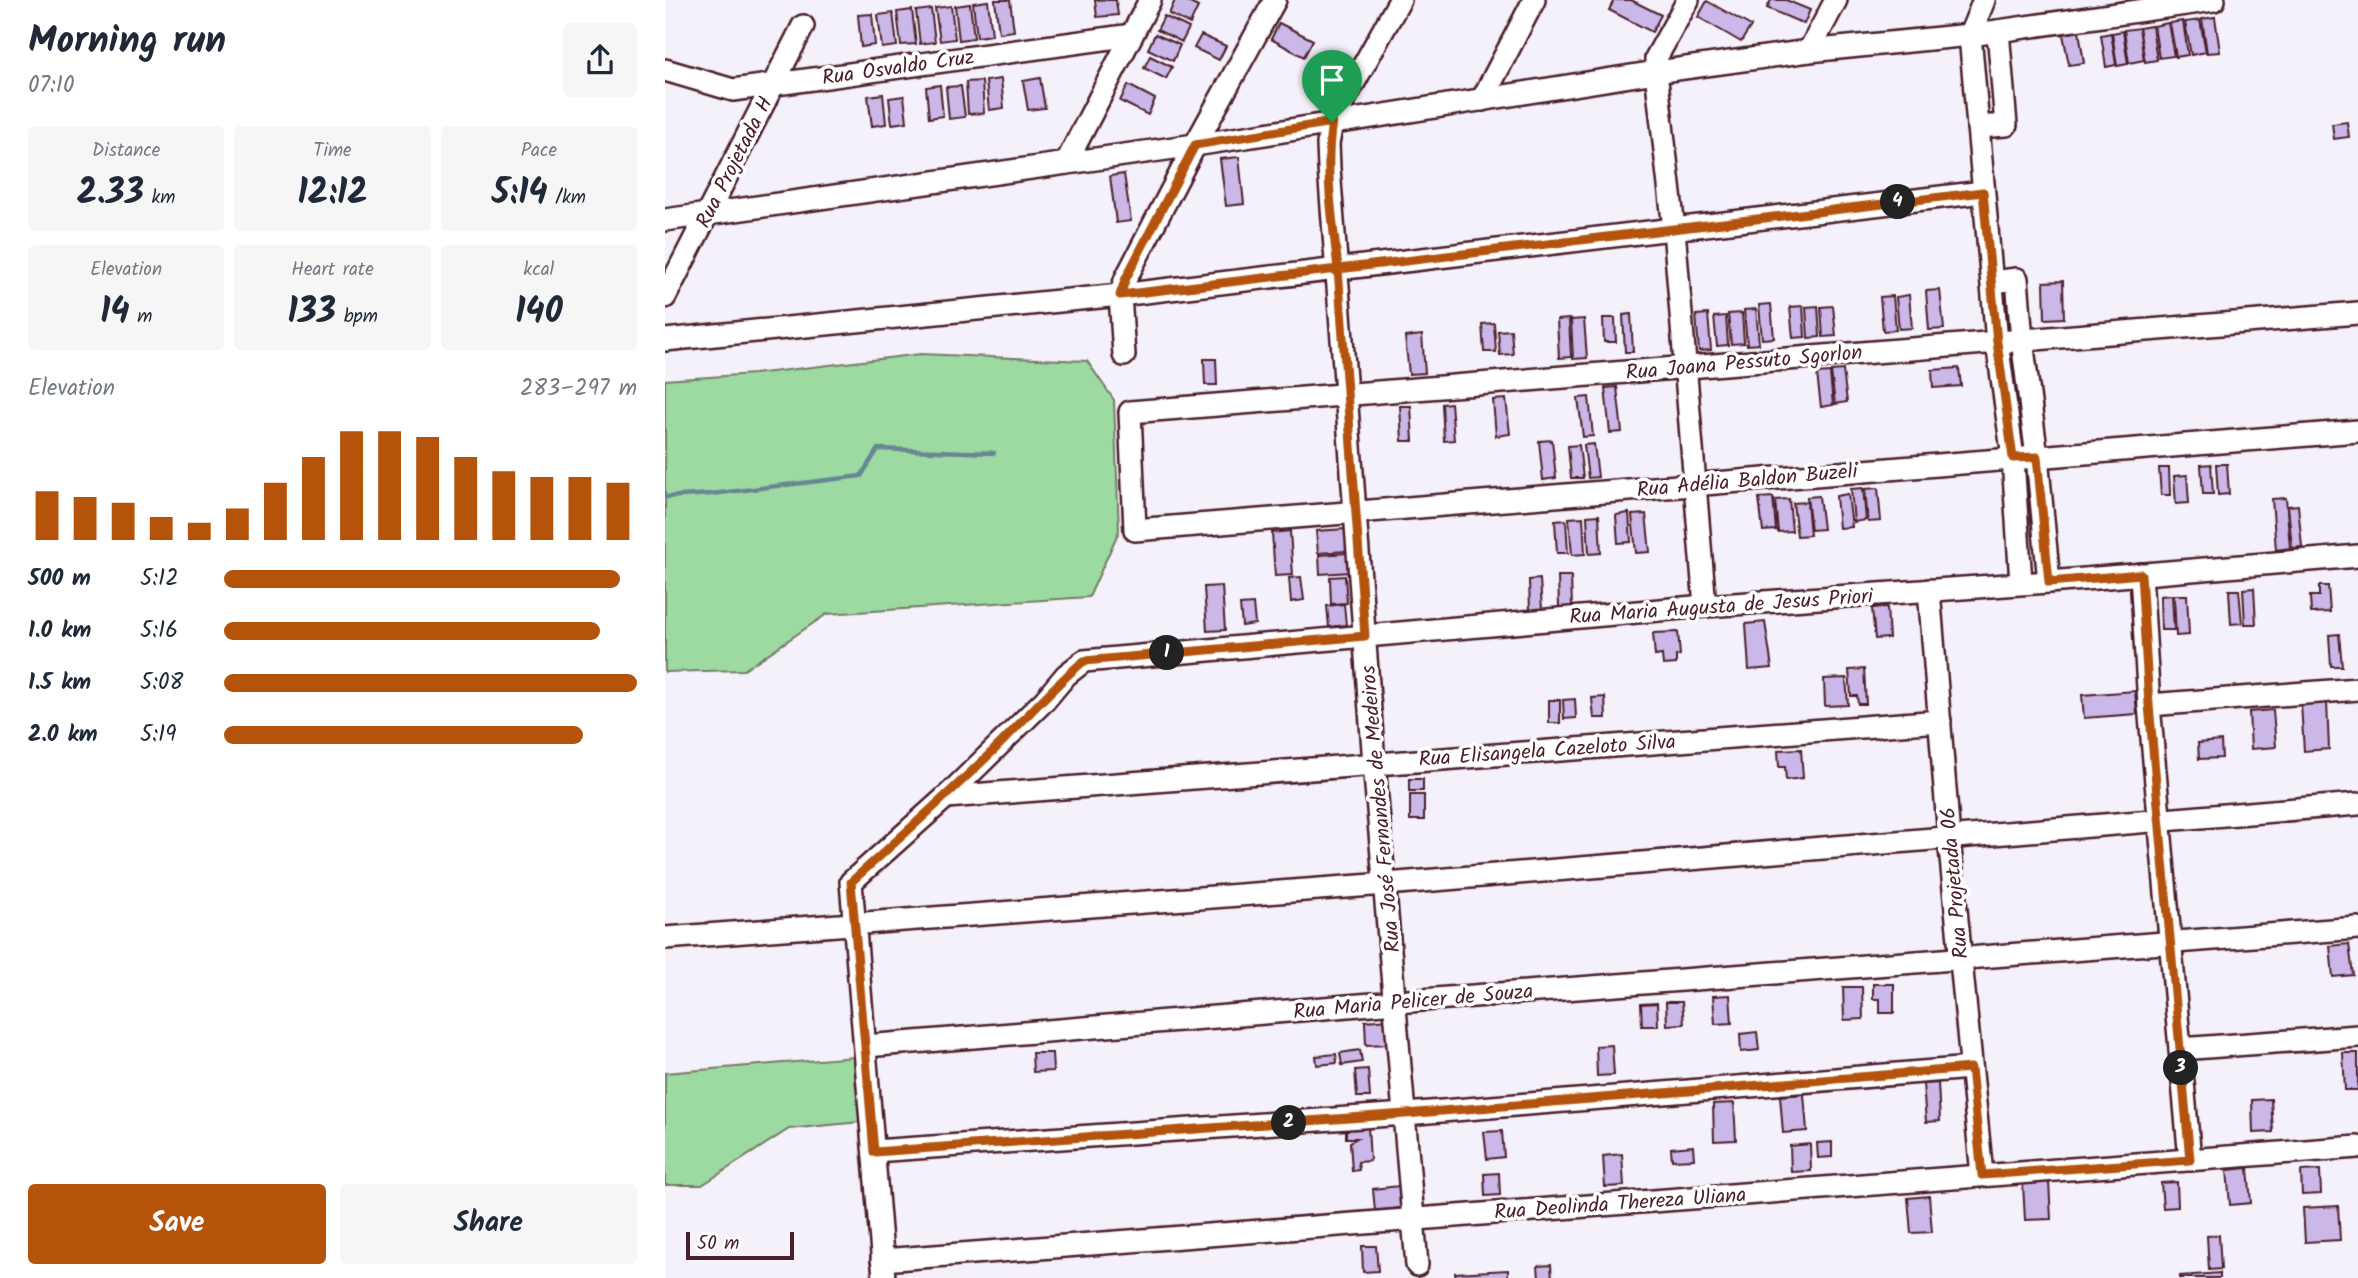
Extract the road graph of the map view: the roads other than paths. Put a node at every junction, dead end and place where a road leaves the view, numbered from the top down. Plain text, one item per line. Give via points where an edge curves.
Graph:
1 (1150, 0) edge
2 (1275, 0) edge
3 (1400, 0) edge
4 (1534, 0) edge
5 (1688, 0) edge
6 (1836, 0) edge
7 (1984, 0) edge
8 (2214, 0) edge
9 (2151, 5) edge
10 (803, 26) dead end
11 (1998, 31) junction
12 (1132, 35) junction
13 (1970, 35) junction
14 (1809, 51) junction
15 (665, 70) edge
16 (1656, 72) junction
17 (774, 83) junction
18 (1482, 100) junction
19 (1332, 122) junction
20 (1978, 127) junction
21 (1195, 145) junction
22 (1066, 163) junction
23 (1983, 192) junction
24 (707, 215) junction
25 (665, 220) edge
26 (1674, 229) junction
27 (1338, 269) junction
28 (1991, 282) junction
29 (1120, 295) junction
30 (665, 298) edge
31 (2358, 313) edge
32 (2022, 340) junction
33 (665, 341) edge
34 (1997, 342) junction
35 (1124, 355) dead end
36 (1686, 367) junction
37 (1347, 393) junction
38 (2358, 431) edge
39 (2037, 457) junction
40 (2013, 458) junction
41 (1696, 484) junction
42 (1356, 512) junction
43 (1135, 530) joint
44 (2358, 556) edge
45 (2141, 574) junction
46 (2049, 582) junction
47 (2021, 583) junction
48 (1929, 590) junction
49 (1705, 606) junction
50 (1365, 636) junction
51 (2358, 689) edge
52 (2149, 705) junction
53 (1940, 721) junction
54 (1374, 764) junction
55 (946, 797) junction
56 (2358, 804) edge
57 (2159, 821) junction
58 (1949, 838) junction
59 (1386, 884) junction
60 (853, 924) junction
61 (2358, 928) edge
62 (665, 938) edge
63 (2170, 943) junction
64 (1961, 958) junction
65 (1396, 1002) junction
66 (2358, 1036) edge
67 (866, 1045) junction
68 (2180, 1049) junction
69 (1971, 1068) junction
70 (1405, 1114) junction
71 (2358, 1147) edge
72 (874, 1152) junction
73 (2190, 1160) junction
74 (1982, 1175) junction
75 (1414, 1219) junction
76 (1417, 1265) dead end
77 (883, 1269) edge

1 - 12 street
2 - 21 street
3 - 19 street
4 - 18 street
5 - 16 street via 1656,58
6 - 14 street
7 - 13 street
8 - 9 street
9 - 11 street
10 - 17 street, Rua Projetada H
11 - 13 street
11 - 20 street via 2006,125
12 - 17 street, Rua Osvaldo Cruz
12 - 22 street
13 - 14 street
13 - 20 street
14 - 16 street
15 - 17 street, Rua Osvaldo Cruz via 733,89
16 - 18 street
16 - 26 street
17 - 24 street, Rua Projetada H
18 - 19 street
19 - 21 street
19 - 27 street, Rua José Fernandes de Medeiros via 1328,144
20 - 23 street
21 - 22 street
21 - 29 street
22 - 24 street
23 - 26 street
23 - 28 street
24 - 25 street
24 - 30 street, Rua Projetada H
26 - 27 street
26 - 36 street
27 - 29 street
27 - 37 street, Rua José Fernandes de Medeiros
28 - 32 street via 2017,279
28 - 34 street
29 - 33 street
29 - 35 street
31 - 32 street, Rua Joana Pessuto Sgorlon
32 - 34 street, Rua Joana Pessuto Sgorlon
32 - 39 street
34 - 36 street, Rua Joana Pessuto Sgorlon
34 - 40 street
36 - 37 street, Rua Joana Pessuto Sgorlon
36 - 41 street
37 - 42 street, Rua José Fernandes de Medeiros
37 - 43 street, Rua Joana Pessuto Sgorlon via 1130,412
38 - 39 street, Rua Adélia Baldon Buzeli
39 - 40 street, Rua Adélia Baldon Buzeli
39 - 46 street
40 - 41 street, Rua Adélia Baldon Buzeli
40 - 47 street
41 - 42 street, Rua Adélia Baldon Buzeli
41 - 49 street
42 - 43 street, Rua Adélia Baldon Buzeli
42 - 50 street, Rua José Fernandes de Medeiros
44 - 45 street, Rua Maria Augusta de Jesus Priori
45 - 46 street, Rua Maria Augusta de Jesus Priori
45 - 52 street
46 - 47 street, Rua Maria Augusta de Jesus Priori
47 - 48 street, Rua Maria Augusta de Jesus Priori
48 - 49 street, Rua Maria Augusta de Jesus Priori
48 - 53 street, Rua Projetada 06
49 - 50 street, Rua Maria Augusta de Jesus Priori
50 - 54 street, Rua José Fernandes de Medeiros
50 - 55 street, Rua Maria Augusta de Jesus Priori via 1084,661
51 - 52 street
52 - 57 street
53 - 54 street, Rua Elisangela Cazeloto Silva
53 - 58 street, Rua Projetada 06
54 - 55 street, Rua Elisangela Cazeloto Silva
54 - 59 street, Rua José Fernandes de Medeiros
55 - 60 street via 851,882
56 - 57 street
57 - 58 street
57 - 63 street
58 - 59 street
58 - 64 street, Rua Projetada 06
59 - 60 street
59 - 65 street, Rua José Fernandes de Medeiros
60 - 62 street
60 - 67 street
61 - 63 street, Rua Maria Pelicer de Souza
63 - 64 street, Rua Maria Pelicer de Souza
63 - 68 street
64 - 65 street, Rua Maria Pelicer de Souza
64 - 69 street, Rua Projetada 06
65 - 67 street, Rua Maria Pelicer de Souza
65 - 70 street, Rua José Fernandes de Medeiros
66 - 68 street
67 - 72 street
68 - 73 street
69 - 70 street
69 - 74 street, Rua Projetada 06
70 - 72 street
70 - 75 street, Rua José Fernandes de Medeiros
71 - 73 street, Rua Deolinda Thereza Uliana
72 - 77 street
73 - 74 street, Rua Deolinda Thereza Uliana
74 - 75 street, Rua Deolinda Thereza Uliana
75 - 76 street, Rua José Fernandes de Medeiros
75 - 77 street, Rua Deolinda Thereza Uliana

